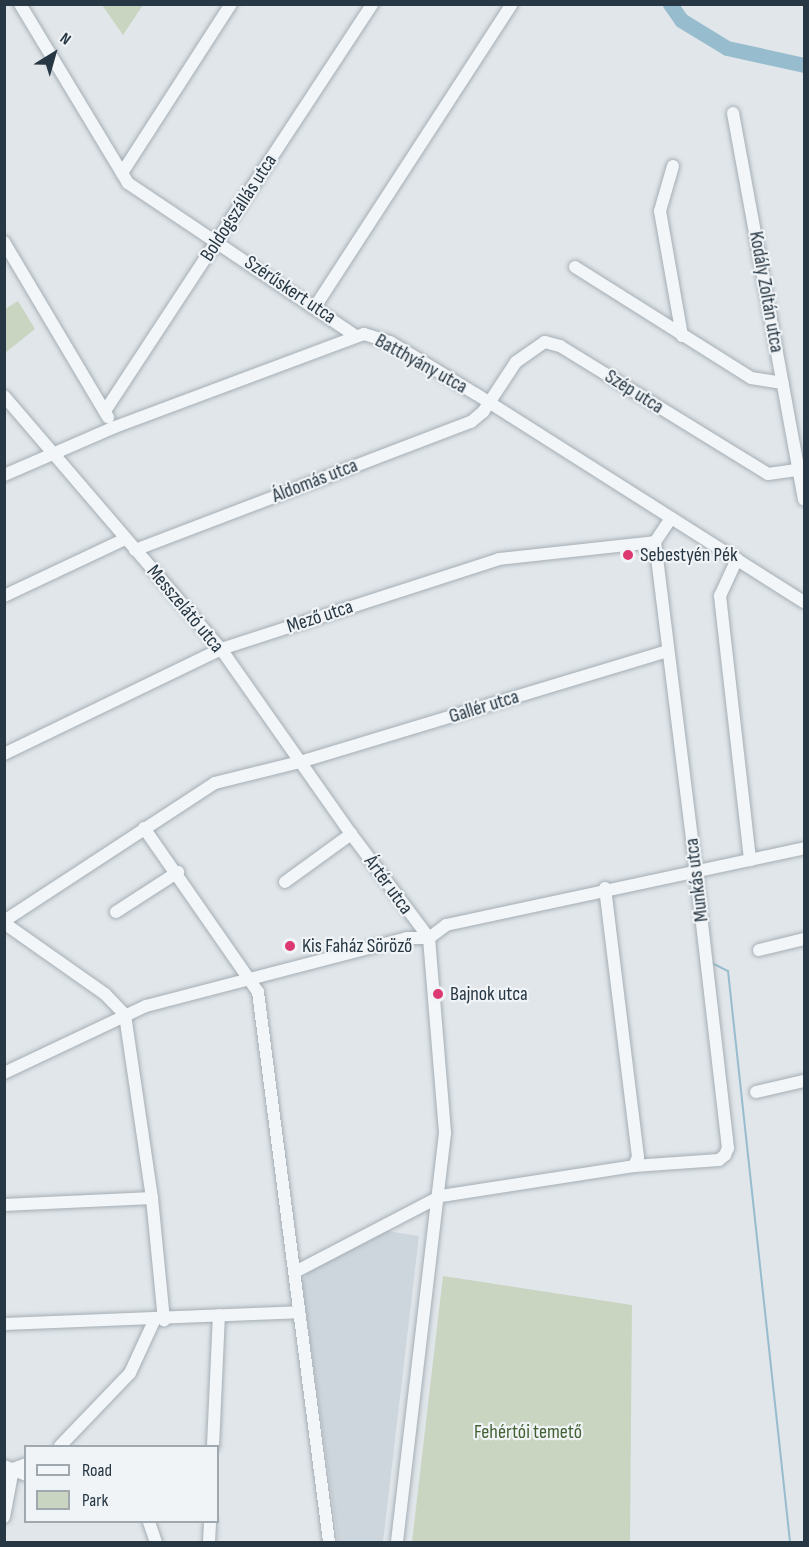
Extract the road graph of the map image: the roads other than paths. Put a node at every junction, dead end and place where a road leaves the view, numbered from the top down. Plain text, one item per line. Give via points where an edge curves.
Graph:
1 (20, 4) edge
2 (231, 4) edge
3 (372, 4) edge
4 (512, 4) edge
5 (733, 113) dead end
6 (673, 166) dead end
7 (122, 173) junction
8 (4, 242) edge
9 (218, 242) junction
10 (575, 267) dead end
11 (315, 307) junction
12 (354, 335) junction
13 (682, 336) junction
14 (783, 383) junction
15 (4, 396) edge
16 (488, 403) junction
17 (105, 411) junction
18 (115, 427) junction
19 (53, 453) junction
20 (801, 470) edge
21 (4, 475) edge
22 (804, 500) edge
23 (671, 518) junction
24 (125, 539) junction
25 (655, 542) junction
26 (135, 550) junction
27 (737, 560) junction
28 (804, 585) edge
29 (4, 596) edge
30 (801, 600) edge
31 (221, 649) junction
32 (668, 651) junction
33 (4, 754) edge
34 (300, 762) junction
35 (144, 828) junction
36 (351, 834) junction
37 (804, 848) edge
38 (750, 860) junction
39 (178, 872) junction
40 (696, 872) junction
41 (285, 882) dead end
42 (605, 888) junction
43 (116, 912) dead end
44 (4, 922) edge
45 (429, 938) junction
46 (804, 939) edge
47 (759, 950) dead end
48 (250, 977) junction
49 (125, 1016) junction
50 (4, 1074) edge
51 (804, 1081) edge
52 (756, 1092) dead end
53 (634, 1166) junction
54 (441, 1196) junction
55 (152, 1198) junction
56 (4, 1205) edge
57 (295, 1272) junction
58 (297, 1312) junction
59 (219, 1316) junction
60 (160, 1320) junction
61 (4, 1324) edge
62 (61, 1445) edge
63 (213, 1445) edge
64 (14, 1467) edge
65 (4, 1517) edge
66 (150, 1523) edge
67 (210, 1523) edge
68 (156, 1542) edge
69 (209, 1542) edge
70 (329, 1542) edge
71 (397, 1542) edge

1 - 7 street, Szérűskert utca
2 - 7 street
3 - 9 street, Boldogszállás utca
4 - 11 street
5 - 14 street, Kodály Zoltán utca
6 - 13 street via 660,211
7 - 9 street, Szérűskert utca via 128,183
8 - 17 street
9 - 11 street, Szérűskert utca
9 - 17 street, Boldogszállás utca
10 - 13 street
11 - 12 street, Szérűskert utca
12 - 16 street, Batthyány utca via 376,336 390,342
12 - 18 street, Batthyány utca
13 - 14 street via 751,378
14 - 20 street, Kodály Zoltán utca
15 - 19 street, Messzelátó utca
16 - 20 street, Szép utca via 516,362 545,342 560,346 768,474
16 - 23 street, Batthyány utca
16 - 26 street, Áldomás utca via 471,422
17 - 18 street
18 - 19 street, Batthyány utca
19 - 21 street, Batthyány utca
19 - 24 street, Messzelátó utca
20 - 22 street, Kodály Zoltán utca
23 - 25 street
23 - 27 street, Batthyány utca
24 - 26 street, Messzelátó utca
24 - 29 street
25 - 31 street, Mező utca via 499,559
25 - 32 street, Munkás utca
26 - 31 street, Messzelátó utca
27 - 30 street, Batthyány utca
27 - 38 street via 720,597
28 - 30 street
31 - 33 street, Mező utca
31 - 34 street, Messzelátó utca
32 - 34 street, Gallér utca
32 - 40 street, Munkás utca
34 - 35 street, Gallér utca via 215,783
34 - 36 street, Messzelátó utca
35 - 39 street
35 - 44 street, Gallér utca
36 - 41 street
36 - 45 street, Ártér utca
37 - 38 street
38 - 40 street
39 - 43 street
39 - 48 street
40 - 42 street
40 - 53 street, Munkás utca via 728,1148 719,1160
42 - 45 street via 446,924
42 - 53 street via 638,1157
44 - 49 street via 105,994
45 - 48 street via 407,938
45 - 54 street via 445,1133
46 - 47 street
48 - 49 street via 146,1006
48 - 57 street via 258,992
49 - 50 street
49 - 55 street
51 - 52 street
53 - 54 street, Munkás utca
54 - 57 street, Munkás utca
54 - 71 street
55 - 56 street
55 - 60 street
57 - 58 street
58 - 59 street
58 - 70 street
59 - 60 street
59 - 63 street
60 - 61 street
60 - 62 street via 130,1373
64 - 65 street
66 - 68 street
67 - 69 street

